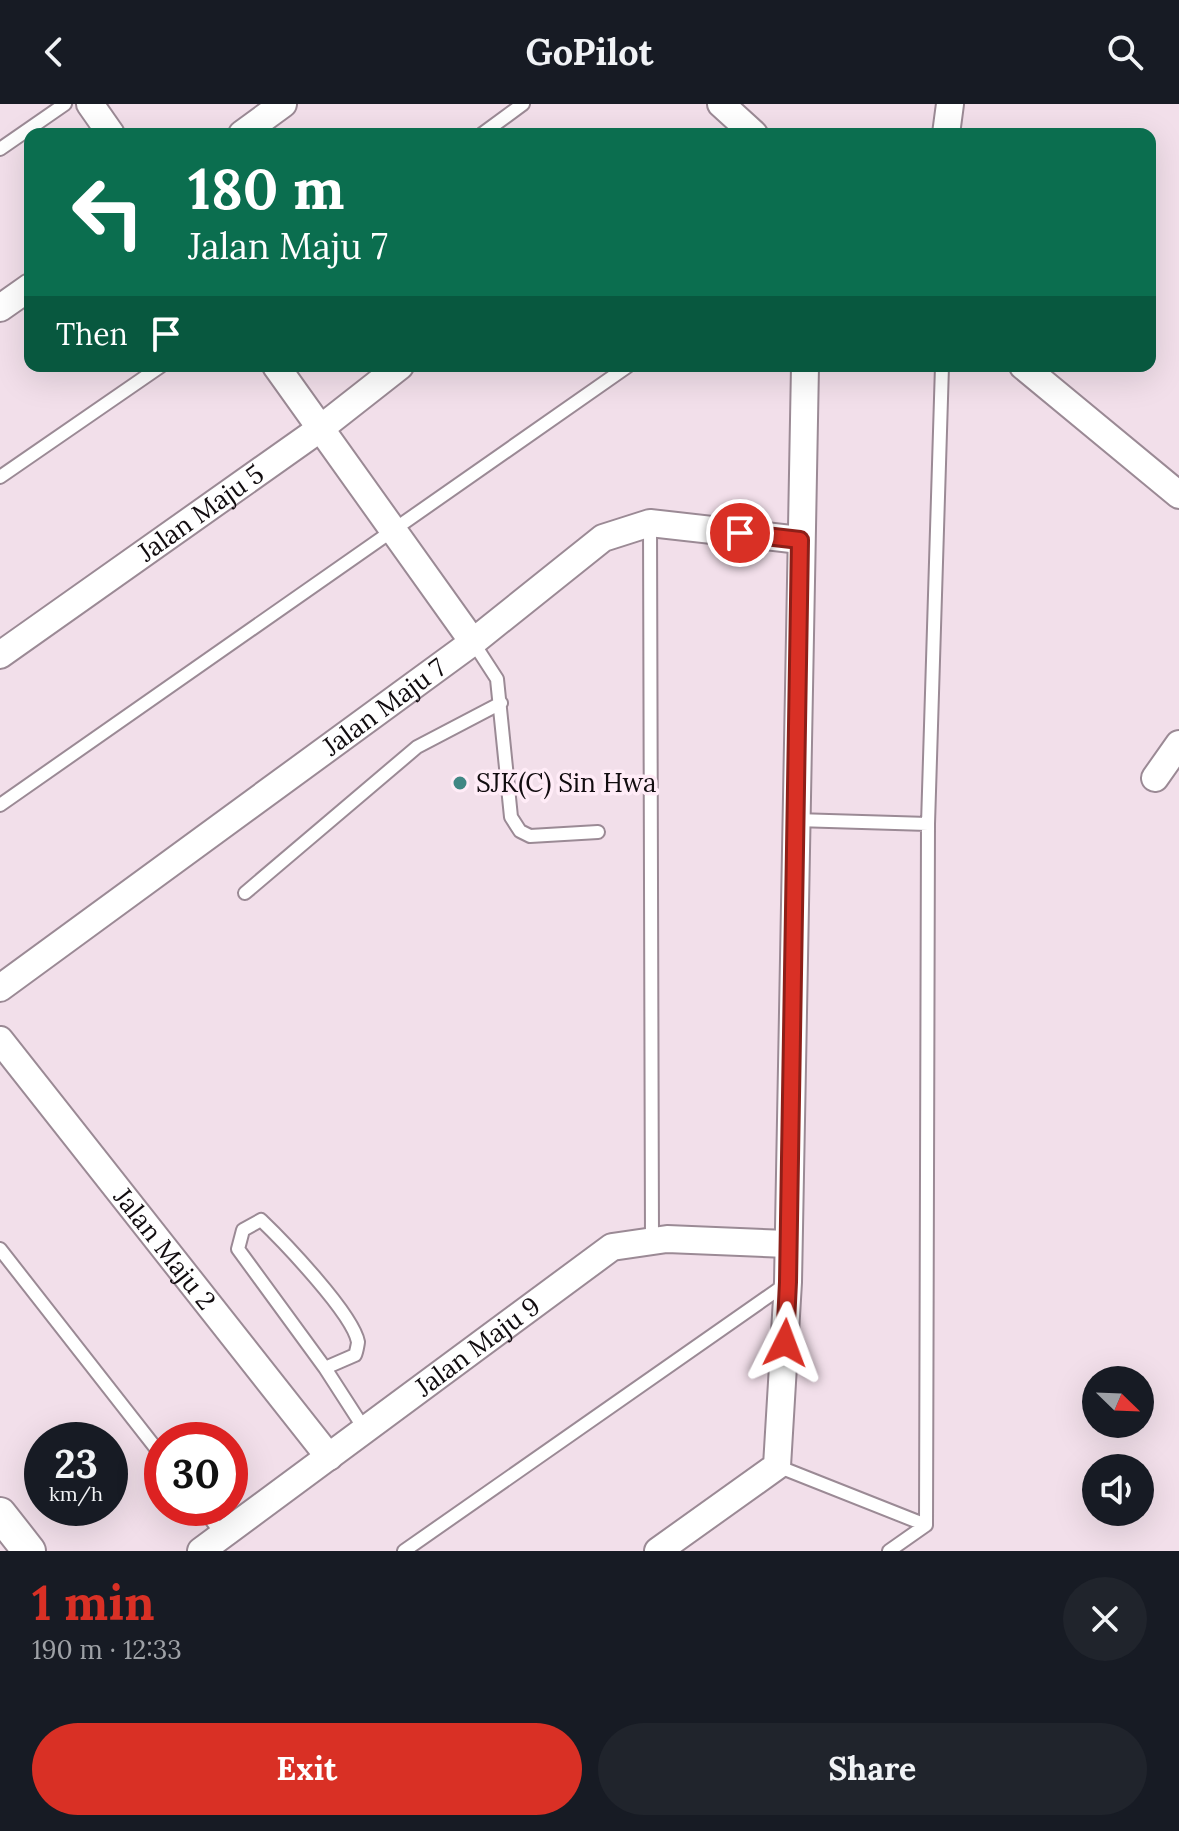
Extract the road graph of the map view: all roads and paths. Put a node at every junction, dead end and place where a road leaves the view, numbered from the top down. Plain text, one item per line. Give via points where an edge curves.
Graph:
1 (65, 104) edge
2 (90, 104) edge
3 (283, 104) edge
4 (523, 104) edge
5 (721, 104) edge
6 (949, 105) edge
7 (30, 128) edge
8 (107, 128) edge
9 (250, 128) edge
10 (490, 128) edge
11 (747, 128) edge
12 (947, 128) edge
13 (24, 132) edge
14 (0, 149) edge
15 (24, 291) edge
16 (0, 308) edge
17 (152, 372) edge
18 (280, 372) edge
19 (392, 372) edge
20 (619, 372) edge
21 (805, 372) edge
22 (942, 372) edge
23 (1030, 372) edge
24 (321, 428) junction
25 (0, 477) edge
26 (1179, 495) edge
27 (650, 523) junction
28 (394, 531) junction
29 (800, 540) junction
30 (473, 642) junction
31 (0, 655) edge
32 (501, 703) junction
33 (1179, 744) edge
34 (1155, 778) dead end
35 (0, 805) edge
36 (796, 820) junction
37 (928, 824) junction
38 (598, 832) dead end
39 (245, 893) dead end
40 (0, 988) edge
41 (0, 1040) edge
42 (652, 1241) junction
43 (787, 1244) junction
44 (0, 1249) edge
45 (788, 1282) junction
46 (325, 1368) junction
47 (365, 1430) junction
48 (144, 1433) edge
49 (329, 1457) junction
50 (777, 1466) junction
51 (926, 1525) junction
52 (216, 1526) edge
53 (223, 1535) junction
54 (201, 1551) edge
55 (404, 1551) edge
56 (658, 1551) edge
57 (889, 1551) edge

1 - 7 lane
2 - 8 street
3 - 9 street
4 - 10 lane
5 - 11 street
6 - 12 street
13 - 14 lane
15 - 16 street
17 - 25 lane
18 - 24 street
19 - 24 street, Jalan Maju 5
20 - 28 lane
21 - 29 street
22 - 37 lane
23 - 26 street
24 - 28 street
24 - 31 street, Jalan Maju 5
27 - 29 street, Jalan Maju 7
27 - 30 street, Jalan Maju 7 via 603,538
27 - 42 lane
28 - 30 street
28 - 35 lane
29 - 36 street
30 - 32 lane via 497,679
30 - 40 street, Jalan Maju 7
32 - 38 lane via 511,817 520,831 530,836
32 - 39 lane via 417,747
33 - 34 street
36 - 37 lane
36 - 43 street
37 - 51 lane
41 - 49 street, Jalan Maju 2
42 - 43 street, Jalan Maju 9
42 - 47 street, Jalan Maju 9 via 612,1247
43 - 45 street
44 - 48 lane
45 - 50 street
45 - 55 lane
46 - 46 lane via 238,1249 243,1230 261,1220 345,1316 358,1343 355,1355
46 - 47 lane
47 - 49 street, Jalan Maju 9
49 - 53 street, Jalan Maju 9
50 - 51 lane
50 - 56 street
51 - 57 lane
52 - 53 lane
53 - 54 street, Jalan Maju 9

